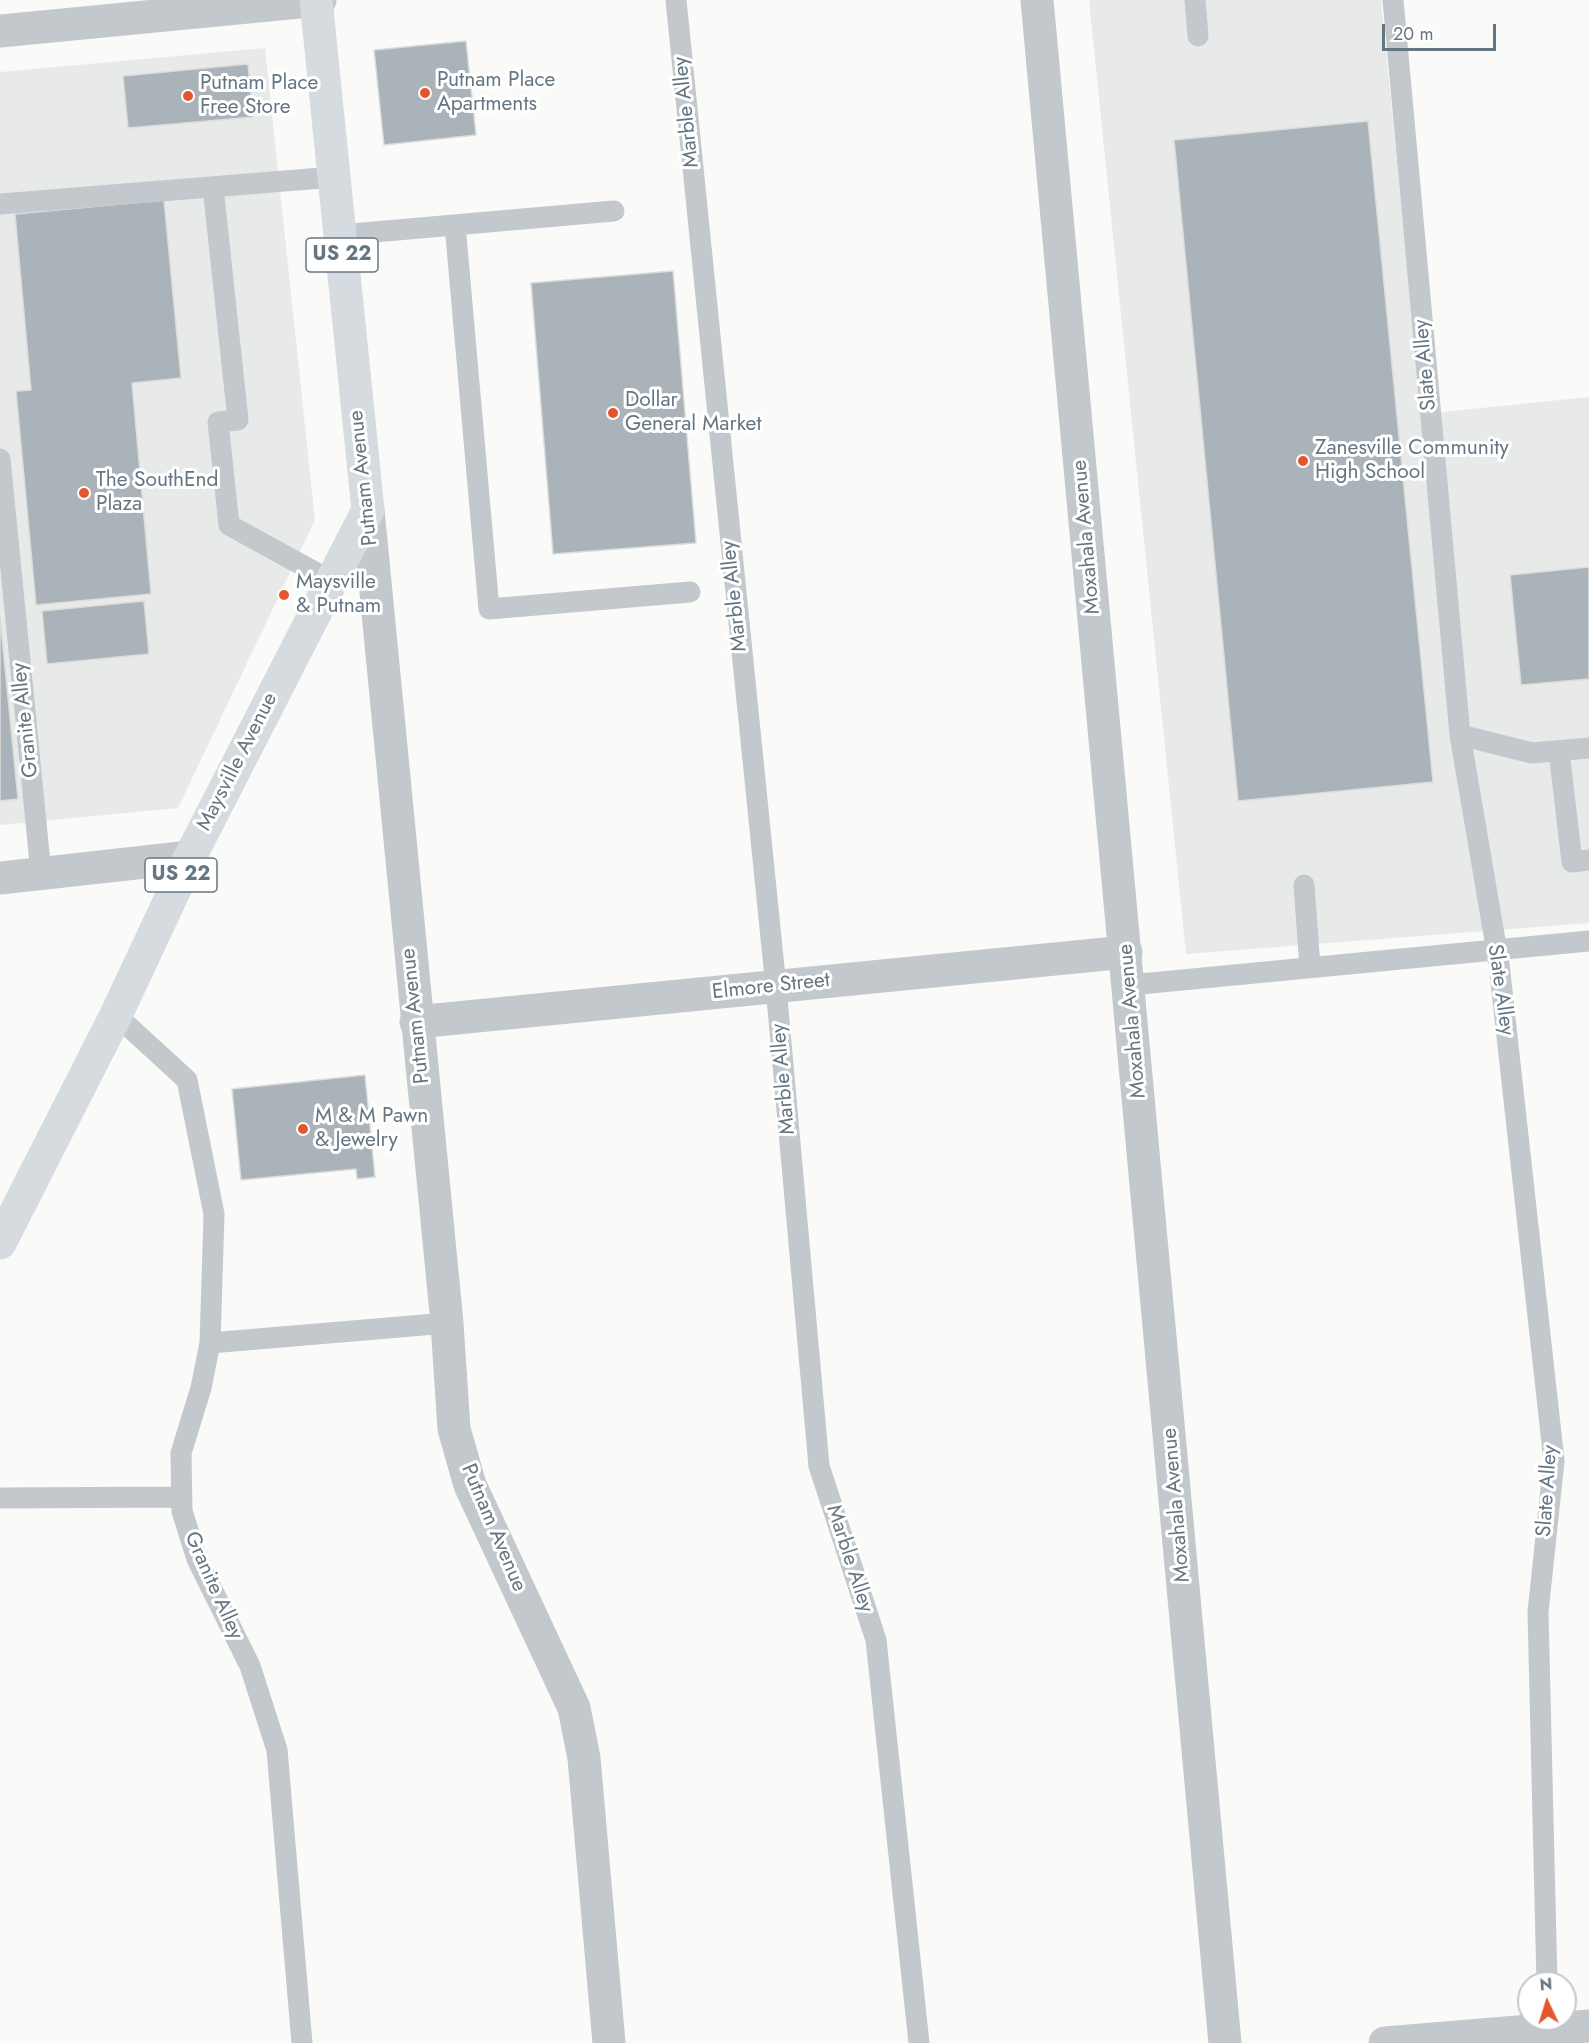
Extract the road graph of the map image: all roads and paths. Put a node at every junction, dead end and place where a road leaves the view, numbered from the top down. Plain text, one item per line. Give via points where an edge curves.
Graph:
1 (318, 0) edge
2 (676, 0) edge
3 (1037, 0) edge
4 (1195, 0) edge
5 (1393, 0) edge
6 (0, 32) edge
7 (1198, 36) dead end
8 (334, 177) junction
9 (213, 187) junction
10 (0, 204) edge
11 (614, 211) dead end
12 (455, 225) junction
13 (340, 235) junction
14 (0, 459) edge
15 (368, 510) junction
16 (331, 581) junction
17 (690, 592) dead end
18 (1460, 735) junction
19 (1589, 748) edge
20 (1559, 751) junction
21 (190, 857) junction
22 (1589, 860) edge
23 (41, 873) junction
24 (0, 878) edge
25 (1304, 885) dead end
26 (1589, 941) edge
27 (1496, 950) junction
28 (1126, 952) junction
29 (1310, 968) junction
30 (1130, 984) junction
31 (776, 987) junction
32 (116, 1016) junction
33 (416, 1022) junction
34 (0, 1243) edge
35 (447, 1323) junction
36 (210, 1343) junction
37 (182, 1497) junction
38 (0, 1498) edge
39 (1548, 1971) edge
40 (1540, 2031) edge
41 (302, 2043) edge
42 (609, 2043) edge
43 (918, 2043) edge
44 (1225, 2043) edge
45 (1385, 2043) edge

1 - 6 street
1 - 8 main road, Putnam Avenue / US 22
2 - 31 lane, Marble Alley
3 - 28 street, Moxahala Avenue
4 - 7 lane
5 - 18 lane, Slate Alley
8 - 9 lane
8 - 13 main road, Putnam Avenue / US 22
9 - 10 lane
9 - 16 lane via 238,420 218,422 229,525
11 - 12 lane
12 - 13 lane
12 - 17 lane via 489,609
13 - 15 main road, Putnam Avenue / US 22
14 - 23 lane, Granite Alley
15 - 16 main road, Maysville Avenue / US 22
15 - 33 street, Putnam Avenue
16 - 21 main road, Maysville Avenue / US 22
18 - 20 lane via 1532,753
18 - 27 lane, Slate Alley
19 - 20 lane
20 - 22 lane via 1572,862
21 - 23 street
21 - 32 main road, Maysville Avenue / US 22
23 - 24 street
25 - 29 lane
26 - 27 lane
27 - 29 lane
27 - 39 lane, Slate Alley via 1554,1461 1538,1612
28 - 30 street, Moxahala Avenue
28 - 31 street, Elmore Street
29 - 30 lane
30 - 44 street, Moxahala Avenue
31 - 33 street, Elmore Street
31 - 43 lane, Marble Alley via 819,1466 876,1640
32 - 34 main road, Maysville Avenue / US 22
32 - 36 lane, Granite Alley via 187,1080 214,1214
33 - 35 street, Putnam Avenue
35 - 36 lane
35 - 42 street, Putnam Avenue via 454,1429 470,1485 574,1708 584,1758
36 - 37 lane, Granite Alley via 181,1453
37 - 38 lane
37 - 41 lane, Granite Alley via 182,1511 197,1559 250,1666 277,1750
40 - 45 street

